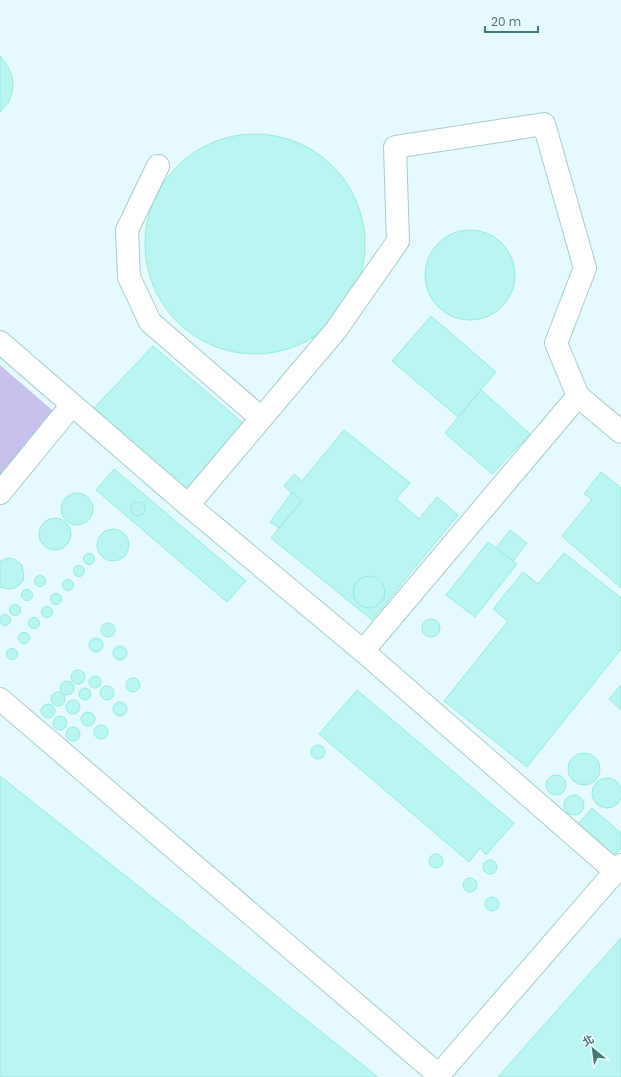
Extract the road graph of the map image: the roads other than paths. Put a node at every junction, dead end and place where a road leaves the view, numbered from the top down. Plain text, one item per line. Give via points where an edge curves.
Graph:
1 (158, 166) dead end
2 (0, 342) edge
3 (578, 396) junction
4 (72, 405) junction
5 (261, 418) junction
6 (621, 432) edge
7 (0, 493) edge
8 (188, 505) junction
9 (363, 651) junction
10 (0, 699) edge
11 (618, 868) edge
12 (439, 1076) edge

1 - 5 lane via 127,230 129,277 150,322
2 - 4 lane
3 - 5 lane via 556,342 585,268 544,124 395,147 398,241 336,330
3 - 6 lane
3 - 9 lane
4 - 7 lane
4 - 8 lane
5 - 8 lane
8 - 9 lane
9 - 11 lane
10 - 12 lane
11 - 12 lane

